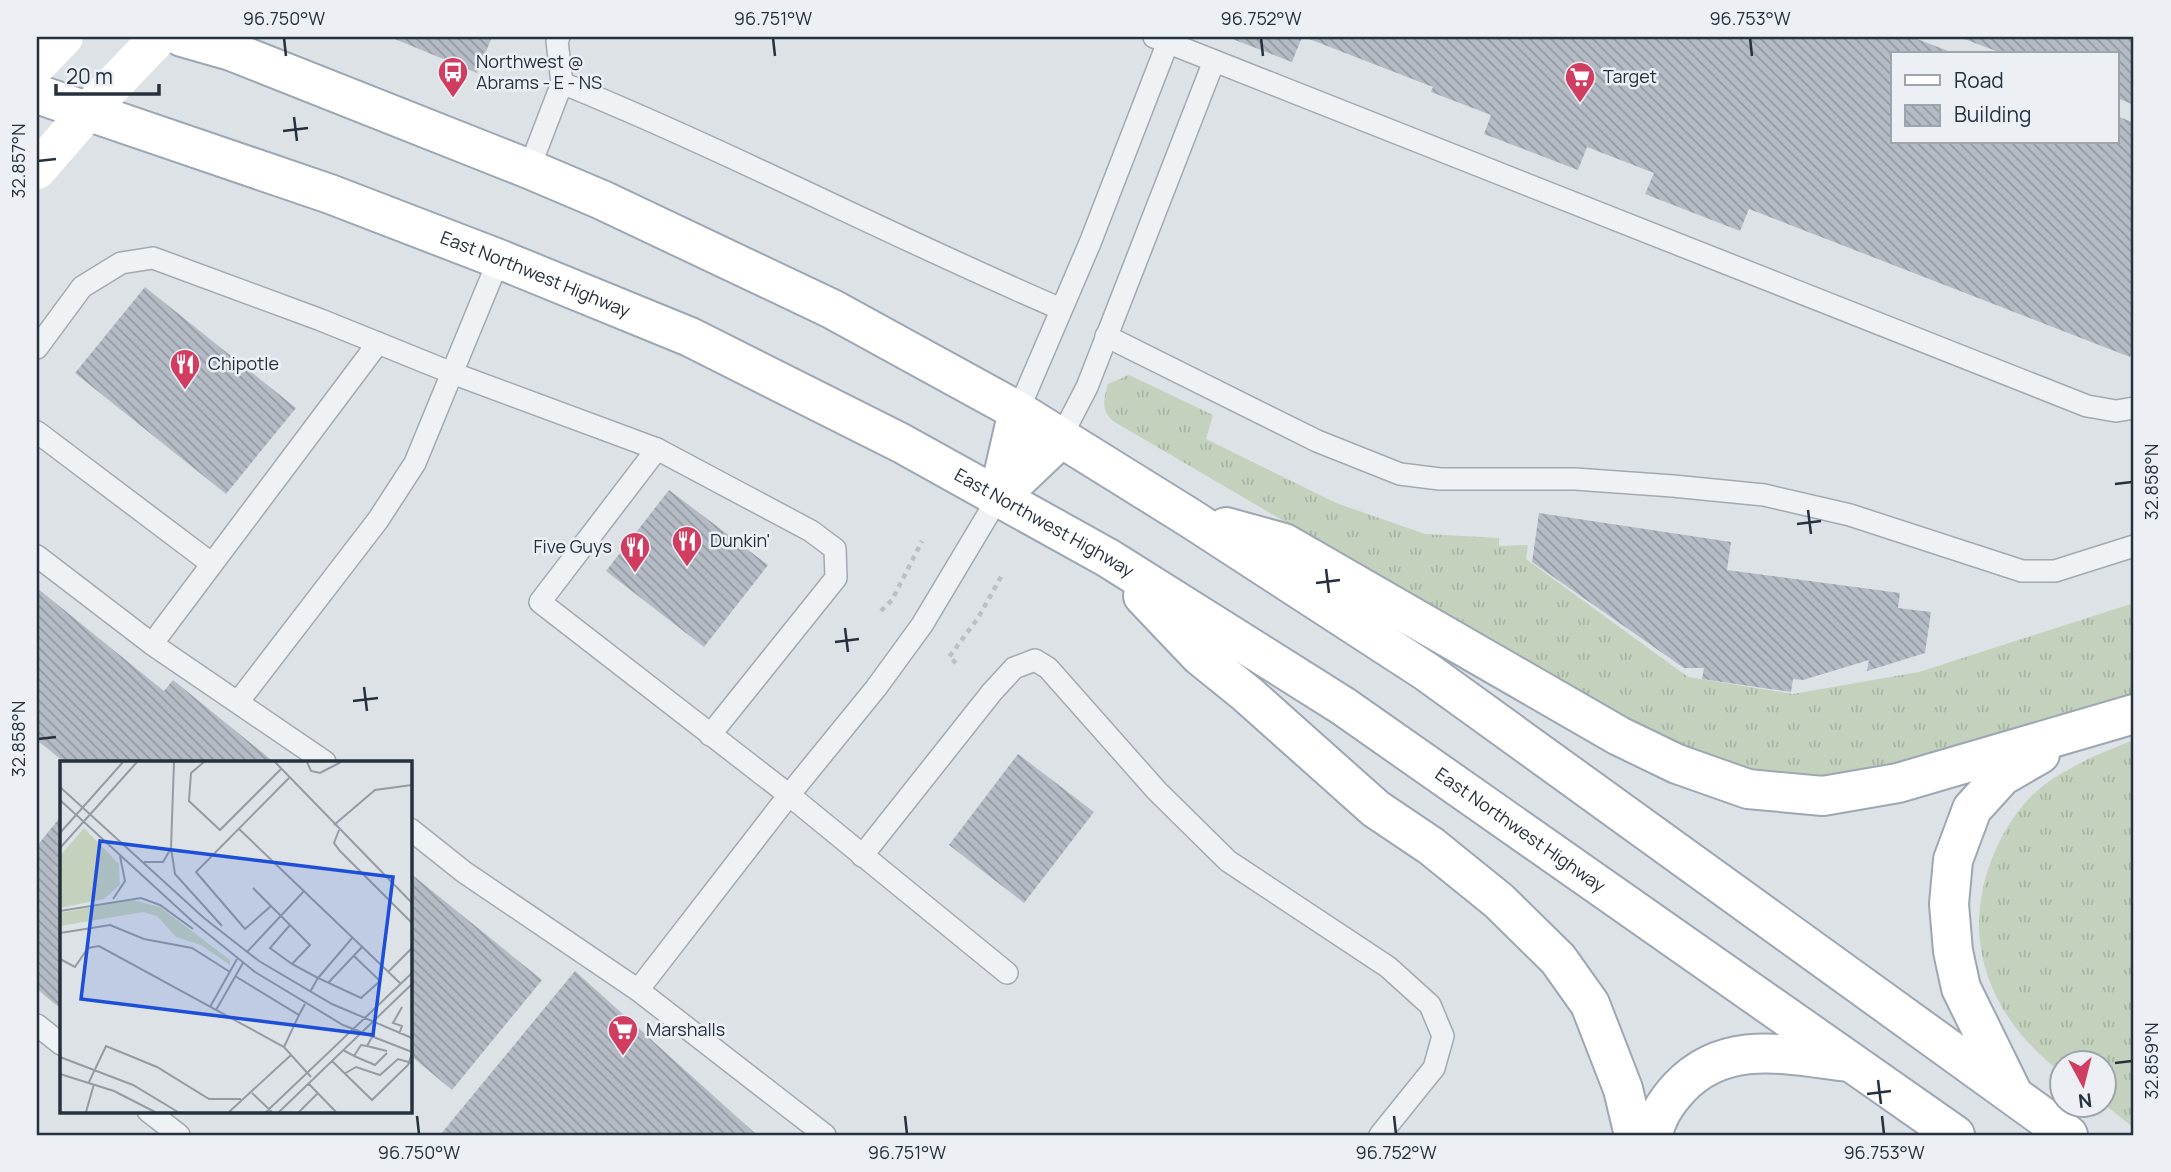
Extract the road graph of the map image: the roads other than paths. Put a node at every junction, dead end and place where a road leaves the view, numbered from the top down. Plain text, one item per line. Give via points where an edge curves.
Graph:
1 (64, 37) edge
2 (159, 37) edge
3 (182, 37) edge
4 (559, 37) edge
5 (1161, 39) edge
6 (1214, 61) junction
7 (37, 65) edge
8 (562, 83) junction
9 (37, 93) edge
10 (89, 110) junction
11 (529, 169) junction
12 (37, 170) edge
13 (499, 259) junction
14 (1061, 310) junction
15 (1106, 336) junction
16 (378, 343) junction
17 (37, 348) edge
18 (452, 373) junction
19 (2134, 408) edge
20 (1018, 411) junction
21 (37, 432) edge
22 (1060, 439) junction
23 (657, 449) junction
24 (998, 498) junction
25 (1190, 518) junction
26 (2134, 546) edge
27 (37, 556) edge
28 (1108, 558) junction
29 (212, 564) junction
30 (152, 645) junction
31 (238, 702) junction
32 (2122, 718) edge
33 (710, 735) junction
34 (324, 761) edge
35 (789, 795) junction
36 (411, 830) edge
37 (862, 856) junction
38 (1007, 973) dead end
39 (638, 990) junction
40 (37, 1025) edge
41 (60, 1043) edge
42 (1852, 1062) junction
43 (2014, 1097) junction
44 (149, 1112) edge
45 (179, 1135) edge
46 (825, 1135) edge
47 (1380, 1135) edge
48 (1634, 1135) edge
49 (1653, 1135) edge
50 (1955, 1135) edge
51 (2068, 1135) edge

1 - 7 main road
2 - 10 main road
3 - 11 main road via 231,51
4 - 8 lane
5 - 6 lane
5 - 14 lane via 1090,243
6 - 15 lane
6 - 19 lane via 2087,406 2116,411
8 - 11 lane
8 - 14 lane
9 - 10 main road, East Northwest Highway
10 - 12 main road
10 - 13 main road, East Northwest Highway
11 - 20 main road via 832,309
13 - 18 lane
13 - 24 main road, East Northwest Highway via 690,337 901,443
14 - 20 lane
15 - 22 lane
15 - 26 lane via 1317,441 1400,474 1440,480 1575,479 1764,495 1850,515 2022,571 2055,570
16 - 17 lane via 153,258 121,263 82,287
16 - 18 lane
16 - 29 lane
18 - 23 lane
18 - 31 lane via 408,475
20 - 22 main road
20 - 24 main road
21 - 29 lane
22 - 24 main road
22 - 25 main road
23 - 33 lane via 540,601
23 - 33 lane via 811,531 835,549 836,578
24 - 28 main road, East Northwest Highway
24 - 35 lane via 922,625
25 - 32 main road via 1284,543 1619,736 1677,764 1748,789 1823,796 1898,783
25 - 43 main road via 1427,672
27 - 30 lane
28 - 42 main road, East Northwest Highway via 1343,705
28 - 48 main road via 1200,656 1376,809 1499,901 1558,959 1590,1004 1623,1090
29 - 30 lane
30 - 31 lane
31 - 34 lane
32 - 43 main road via 2051,748 2001,776 1972,809 1953,860 1949,904 1961,988
33 - 35 lane
35 - 37 lane
35 - 39 lane
36 - 39 lane via 464,872
37 - 38 lane
37 - 47 lane via 992,692 1014,668 1035,660 1048,668 1157,791 1228,861 1388,967 1430,1005 1443,1036 1434,1068
39 - 46 lane
40 - 41 lane
42 - 49 main road via 1748,1052 1718,1060 1690,1075 1669,1098
42 - 50 main road, East Northwest Highway
43 - 51 main road
44 - 45 lane

